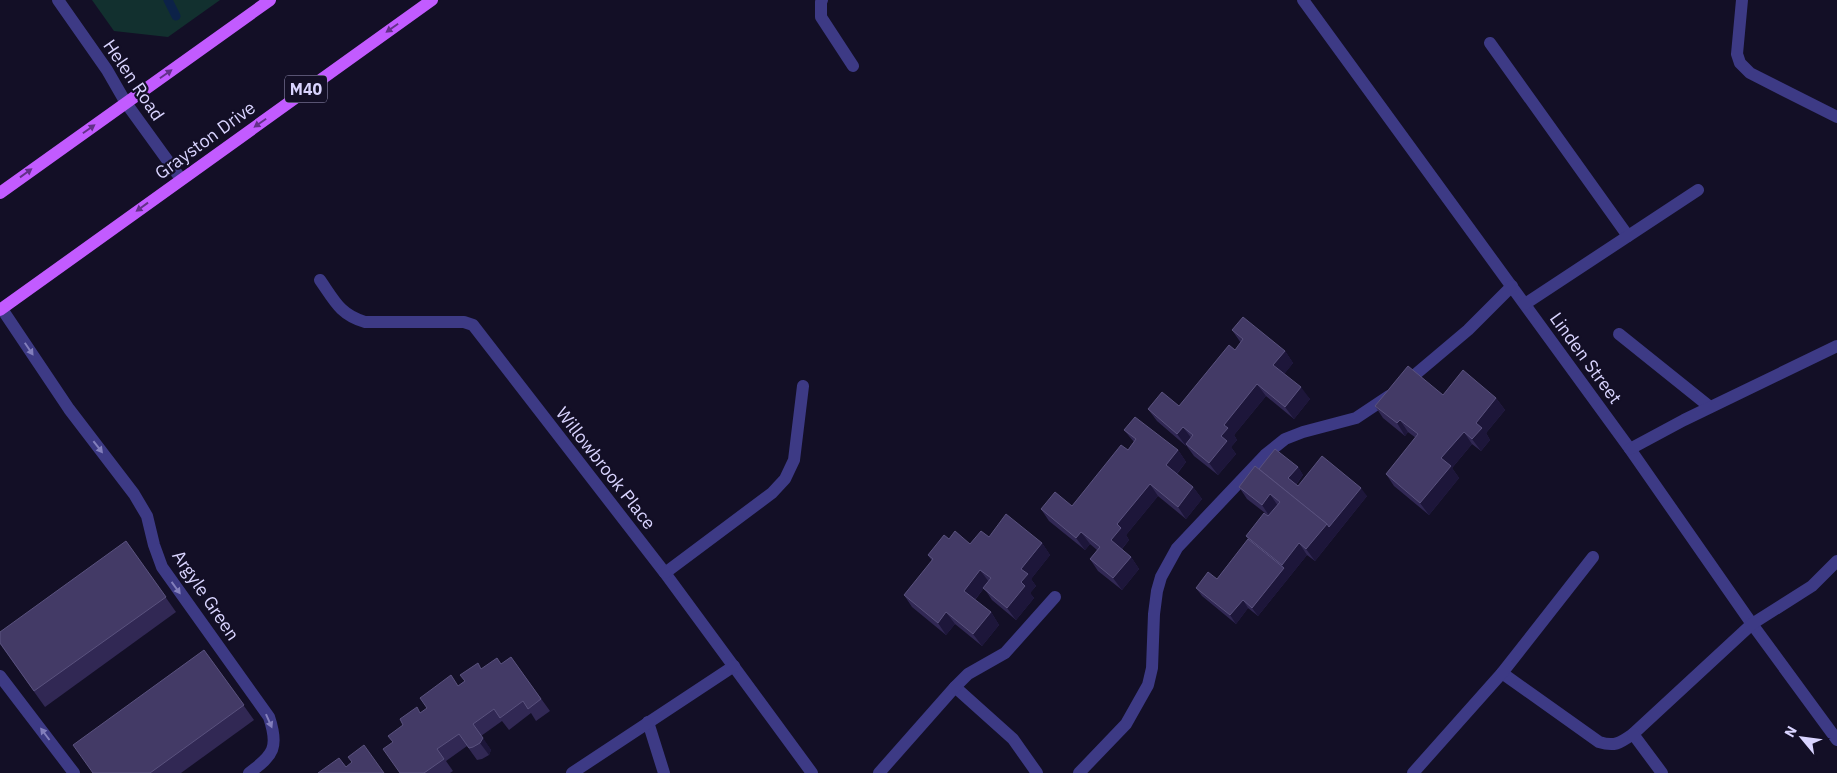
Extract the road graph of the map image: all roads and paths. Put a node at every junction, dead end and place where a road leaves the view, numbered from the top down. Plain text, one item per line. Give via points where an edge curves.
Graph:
1 (58, 0) edge
2 (270, 0) edge
3 (432, 0) edge
4 (822, 0) edge
5 (1303, 0) edge
6 (1742, 0) edge
7 (1490, 43) dead end
8 (853, 66) dead end
9 (126, 103) junction
10 (1837, 117) edge
11 (181, 179) junction
12 (1698, 190) dead end
13 (0, 193) edge
14 (1628, 236) junction
15 (320, 280) dead end
16 (1512, 286) junction
17 (1525, 304) junction
18 (1, 310) edge
19 (1619, 334) dead end
20 (1837, 346) edge
21 (803, 386) dead end
22 (1710, 407) junction
23 (1630, 449) junction
24 (1593, 557) dead end
25 (1837, 561) edge
26 (665, 573) junction
27 (1055, 597) dead end
28 (1752, 624) junction
29 (734, 666) junction
30 (1502, 673) junction
31 (0, 676) edge
32 (955, 688) junction
33 (648, 722) junction
34 (1633, 734) junction
35 (1837, 740) edge
36 (74, 773) edge
37 (249, 773) edge
38 (572, 773) edge
39 (664, 773) edge
40 (812, 773) edge
41 (879, 773) edge
42 (1037, 773) edge
43 (1079, 773) edge
44 (1414, 773) edge
45 (1662, 773) edge

1 - 9 street, Helen Road
9 -> 2 main road
3 -> 11 main road, Grayston Drive / M40
4 - 8 street via 821,18
5 - 16 street, Linden Street
6 - 10 street via 1737,54 1740,63 1763,81
7 - 14 street
9 - 11 street, Helen Road
13 -> 9 main road
11 -> 18 main road, Grayston Drive / M40
12 - 14 street
14 - 17 street
15 - 26 street, Willowbrook Place via 344,313 353,319 365,322 464,322 473,325
16 - 17 street, Linden Street
16 - 43 street via 1468,330 1383,402 1356,418 1285,439 1265,455 1177,548 1157,591 1148,685 1126,724
17 - 23 street, Linden Street
18 -> 37 street, Argyle Green via 69,409 134,494 147,516 162,568 268,717 275,745 264,762
19 - 22 street
20 - 22 street
21 - 26 street via 794,460 785,479 772,493
22 - 23 street
23 - 28 street, Linden Street
24 - 30 street
25 - 28 street via 1812,586
26 - 29 street, Willowbrook Place
27 - 32 street via 1005,653 968,674
28 - 34 street
28 - 35 street, Linden Street
29 - 33 street
29 - 40 street, Willowbrook Place
30 - 34 street via 1599,742 1612,745
30 - 44 street
36 -> 31 street
32 - 41 street
32 - 42 street via 1013,739
33 - 38 street
33 - 39 street
34 - 45 street

